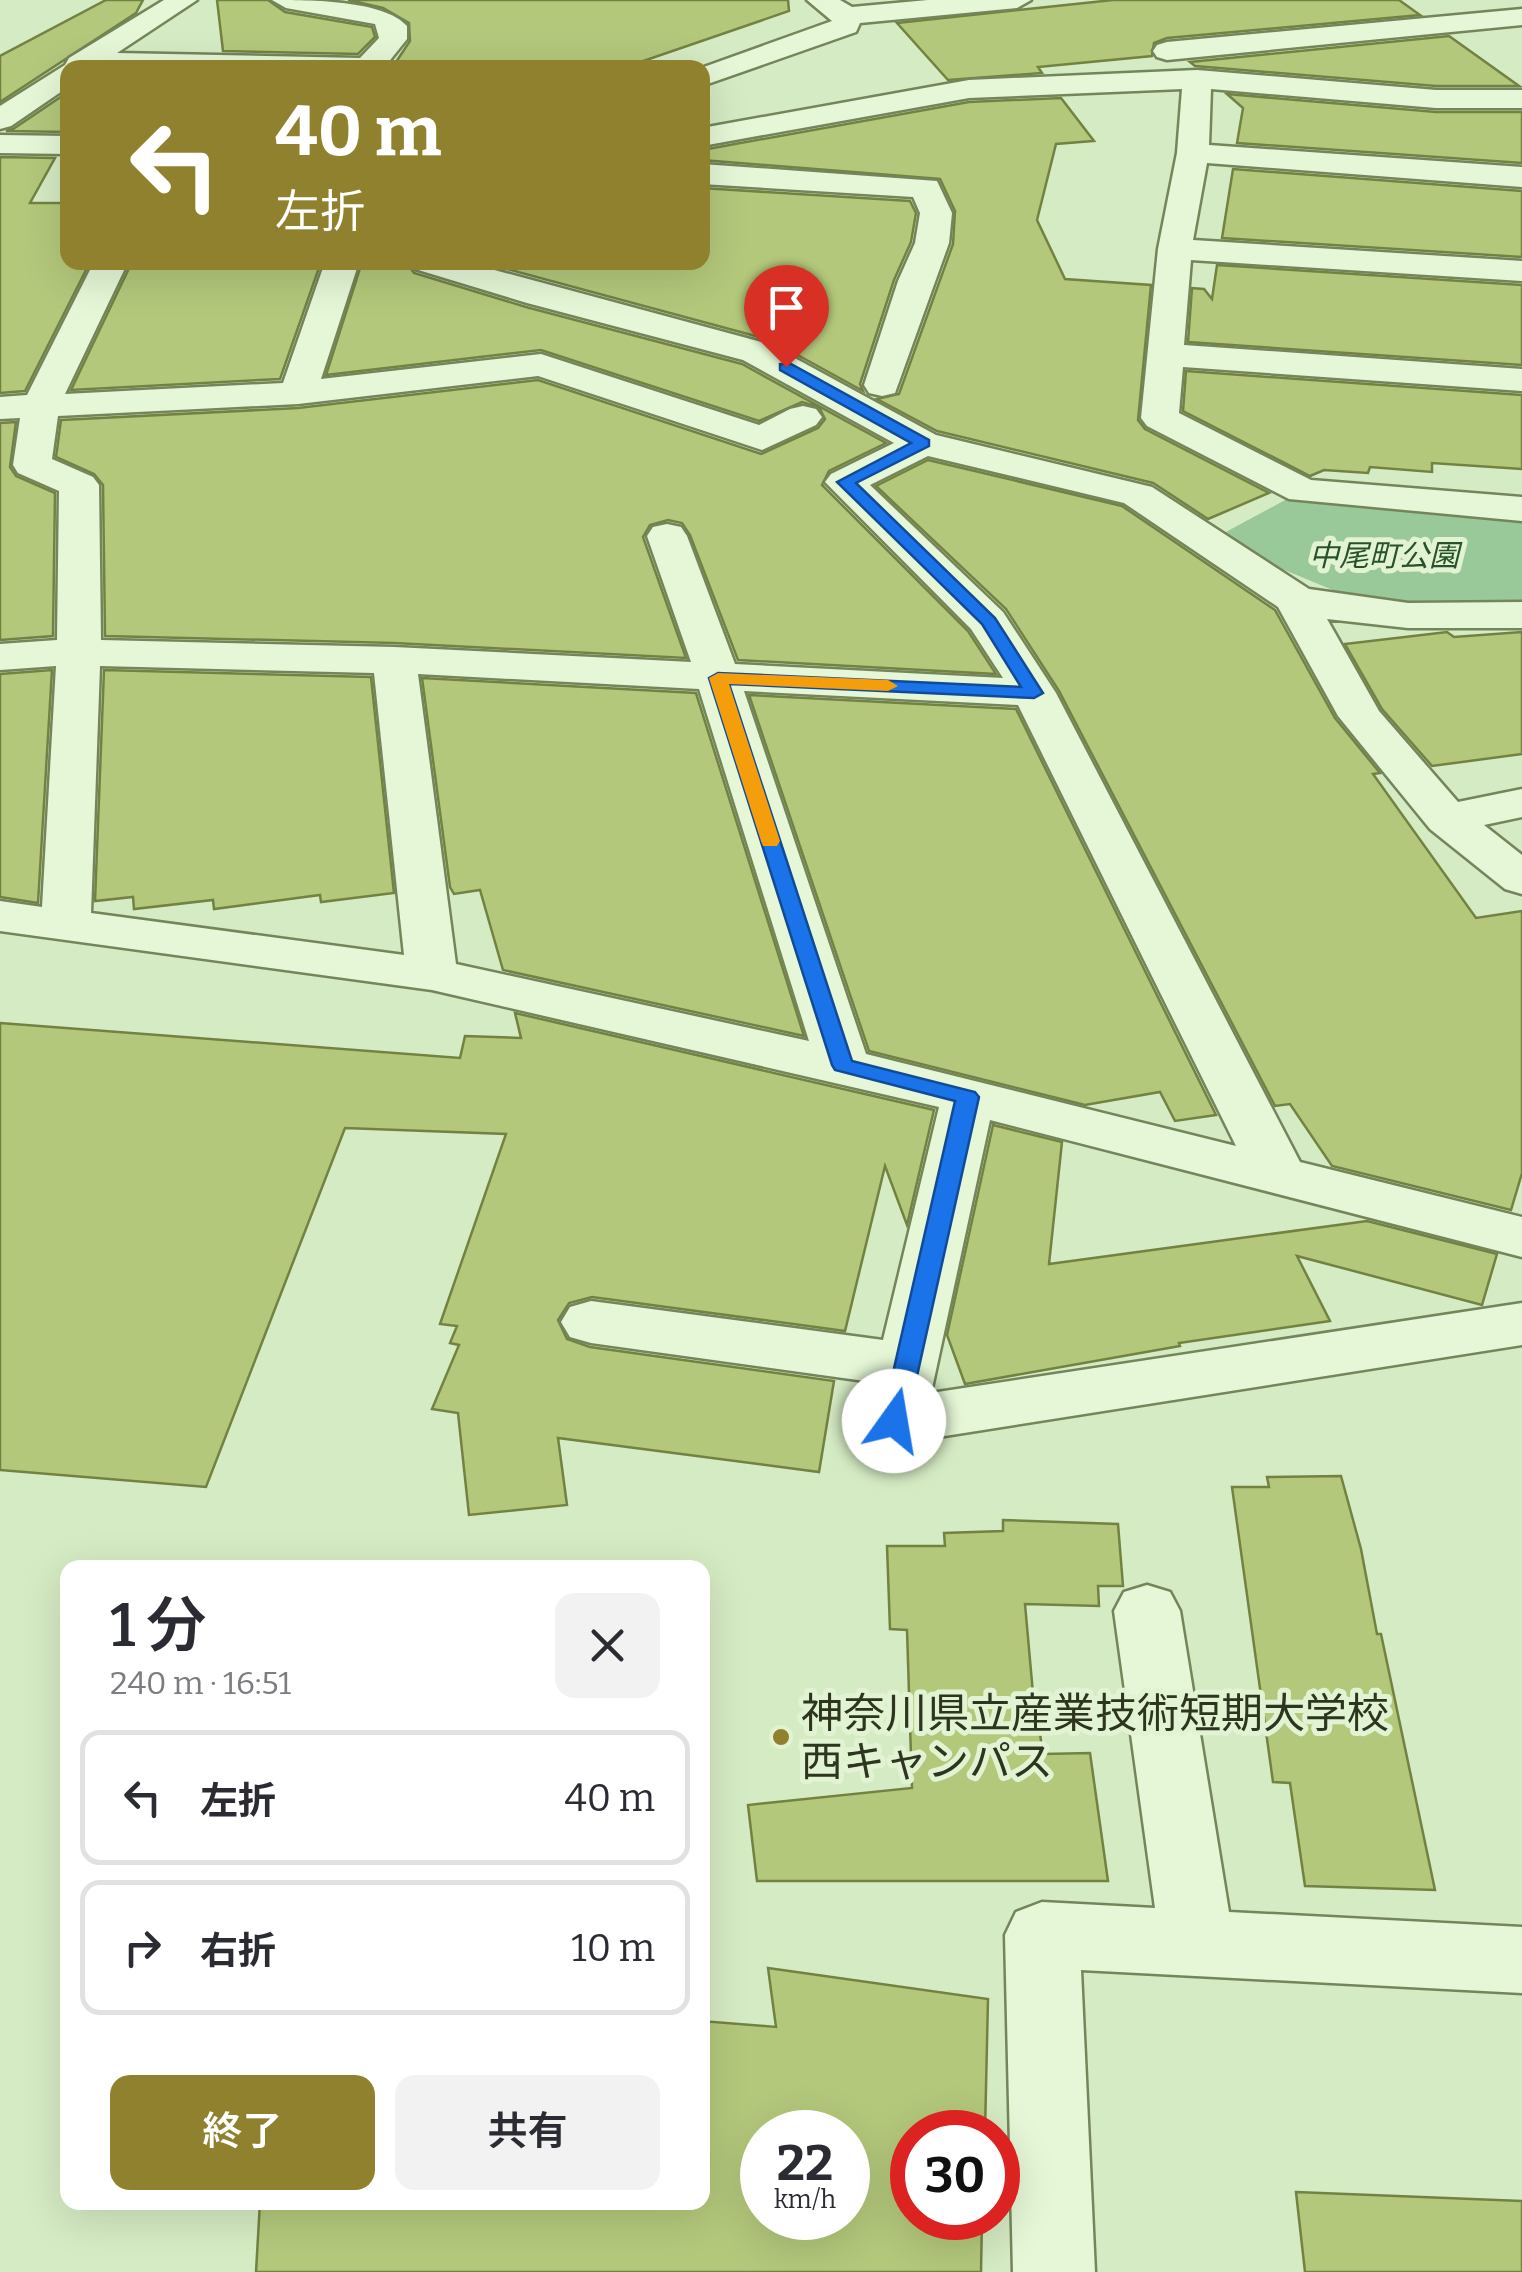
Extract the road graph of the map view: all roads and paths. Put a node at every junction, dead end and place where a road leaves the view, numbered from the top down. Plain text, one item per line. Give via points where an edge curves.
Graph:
1 (183, 0) edge
2 (286, 0) edge
3 (821, 0) edge
4 (1017, 0) edge
5 (1418, 0) edge
6 (847, 16) junction
7 (1522, 17) edge
8 (1451, 24) junction
9 (1480, 44) dead end
10 (87, 60) edge
11 (377, 60) edge
12 (710, 74) edge
13 (60, 78) edge
14 (1179, 79) junction
15 (1522, 99) edge
16 (0, 120) edge
17 (710, 132) edge
18 (0, 144) edge
19 (60, 144) edge
20 (1193, 153) junction
21 (710, 174) edge
22 (1522, 177) edge
23 (1176, 249) junction
24 (107, 270) edge
25 (339, 270) edge
26 (456, 270) edge
27 (1522, 271) edge
28 (1166, 355) junction
29 (1522, 380) edge
30 (298, 393) junction
31 (851, 403) junction
32 (42, 406) junction
33 (0, 408) edge
34 (923, 443) junction
35 (1522, 508) edge
36 (667, 536) dead end
37 (1294, 599) junction
38 (1522, 615) edge
39 (79, 652) junction
40 (0, 658) edge
41 (394, 660) junction
42 (718, 678) junction
43 (1034, 693) junction
44 (1522, 803) edge
45 (1446, 819) junction
46 (1522, 879) edge
47 (0, 916) edge
48 (66, 924) junction
49 (432, 974) junction
50 (843, 1065) junction
51 (968, 1097) junction
52 (1278, 1174) junction
53 (1522, 1237) edge
54 (591, 1322) dead end
55 (1522, 1324) edge
56 (907, 1366) junction
57 (1147, 1611) dead end
58 (1196, 1944) junction
59 (1522, 1960) edge
60 (1054, 2272) edge

1 - 10 street
2 - 11 street via 384,17 392,39
3 - 6 street
4 - 6 street
5 - 8 street
6 - 12 street via 846,26
7 - 8 street
8 - 9 street
8 - 14 street via 1146,53
13 - 16 street
14 - 15 street via 1436,99
14 - 17 street via 969,89
14 - 20 street
18 - 19 street
20 - 22 street
20 - 23 street
21 - 31 street via 926,188 936,213 932,243
23 - 27 street
23 - 28 street
24 - 32 street
25 - 30 street
26 - 31 street via 756,352
28 - 29 street
28 - 35 street via 1160,418 1303,491
30 - 31 street via 541,365 762,440
30 - 32 street
31 - 34 street
32 - 33 street
32 - 39 street via 32,465 79,484
34 - 37 street via 1138,495
34 - 43 street via 845,482 988,621
36 - 42 street
37 - 38 street via 1356,614
37 - 45 street via 1360,716
39 - 40 street
39 - 41 street
39 - 48 street
41 - 42 street
41 - 49 street
42 - 43 street
42 - 50 street
43 - 52 street
44 - 45 street
45 - 46 street
47 - 48 street
48 - 49 street
49 - 50 street
50 - 51 street
51 - 52 street
51 - 56 street
52 - 53 street
54 - 56 street
55 - 56 street via 894,1421
57 - 58 street
58 - 59 street
58 - 60 street via 1042,1936

